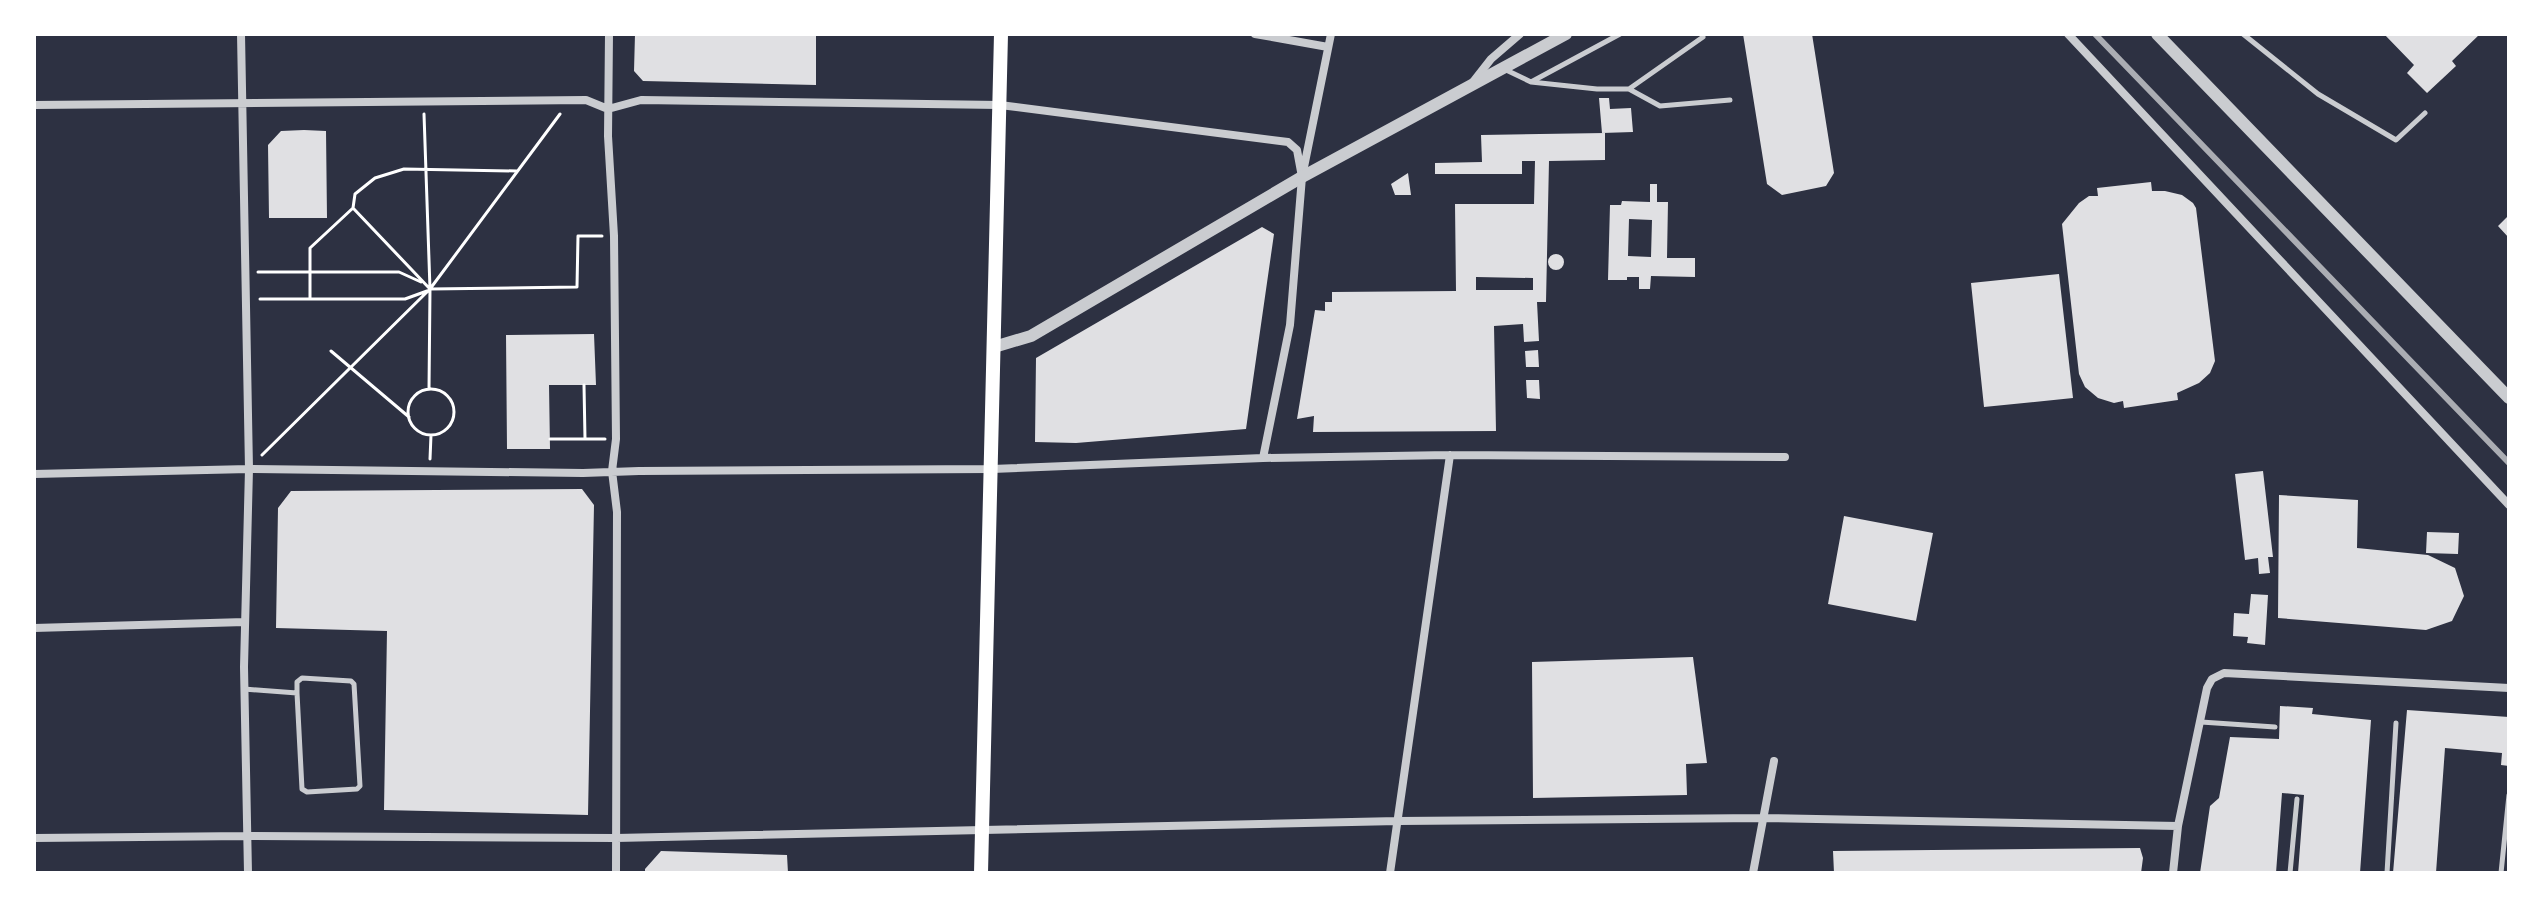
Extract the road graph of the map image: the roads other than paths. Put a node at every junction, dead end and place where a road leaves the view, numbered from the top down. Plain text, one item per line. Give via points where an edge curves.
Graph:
1 (241, 34) edge
2 (609, 34) edge
3 (1001, 34) edge
4 (1255, 34) edge
5 (1331, 34) edge
6 (1520, 34) edge
7 (1566, 34) edge
8 (1620, 34) edge
9 (2068, 34) edge
10 (2157, 34) edge
11 (2243, 34) edge
12 (1703, 37) dead end
13 (1328, 47) junction
14 (1503, 69) junction
15 (1531, 82) junction
16 (1473, 83) junction
17 (1629, 89) junction
18 (1730, 100) dead end
19 (34, 105) edge
20 (243, 105) junction
21 (1000, 105) junction
22 (608, 109) junction
23 (2425, 113) dead end
24 (1302, 177) junction
25 (994, 347) junction
26 (2509, 398) edge
27 (1450, 455) junction
28 (1785, 457) dead end
29 (1263, 458) junction
30 (249, 469) junction
31 (992, 469) junction
32 (612, 471) junction
33 (34, 474) edge
34 (2509, 505) edge
35 (245, 622) junction
36 (34, 628) edge
37 (2509, 688) edge
38 (244, 689) junction
39 (297, 693) junction
40 (2201, 722) junction
41 (2396, 723) dead end
42 (2275, 727) dead end
43 (1774, 761) dead end
44 (2509, 795) edge
45 (2297, 799) dead end
46 (1763, 818) junction
47 (1398, 821) junction
48 (2178, 826) junction
49 (982, 831) junction
50 (248, 836) junction
51 (34, 838) edge
52 (616, 838) junction
53 (248, 873) edge
54 (616, 873) edge
55 (981, 873) edge
56 (1390, 873) edge
57 (1753, 873) edge
58 (2173, 873) edge
59 (2290, 873) edge
60 (2387, 873) edge
61 (2501, 873) edge

1 - 20 street
2 - 22 street
3 - 21 main road
4 - 13 street
5 - 13 street
6 - 16 street
7 - 14 street
8 - 15 lane
9 - 34 street
10 - 26 street
11 - 23 lane via 2318,94 2396,140
12 - 17 lane
13 - 24 street
14 - 15 lane
14 - 16 street
15 - 17 lane
16 - 24 street
17 - 18 lane via 1660,106
19 - 20 street
20 - 22 street via 586,100
20 - 30 street
21 - 22 street via 641,100
21 - 24 street via 1288,142 1297,150
21 - 25 main road
22 - 32 street via 614,236
24 - 25 street via 1031,336
24 - 29 street via 1290,325
25 - 31 main road
27 - 28 street
27 - 29 street
27 - 47 street
29 - 31 street
30 - 32 street
30 - 33 street
30 - 35 street
31 - 32 street
31 - 49 main road
32 - 52 street via 617,512
35 - 36 street
35 - 38 street
37 - 40 street via 2224,673 2207,688
38 - 39 lane
38 - 50 street
39 - 39 lane via 302,789 357,789 354,684 302,678
40 - 42 lane
40 - 48 street
41 - 60 lane
43 - 46 street
44 - 61 lane
45 - 59 lane
46 - 47 street
46 - 48 street
46 - 57 street
47 - 49 street
47 - 56 street
48 - 58 street
49 - 52 street
49 - 55 main road
50 - 51 street
50 - 52 street
50 - 53 street
52 - 54 street

